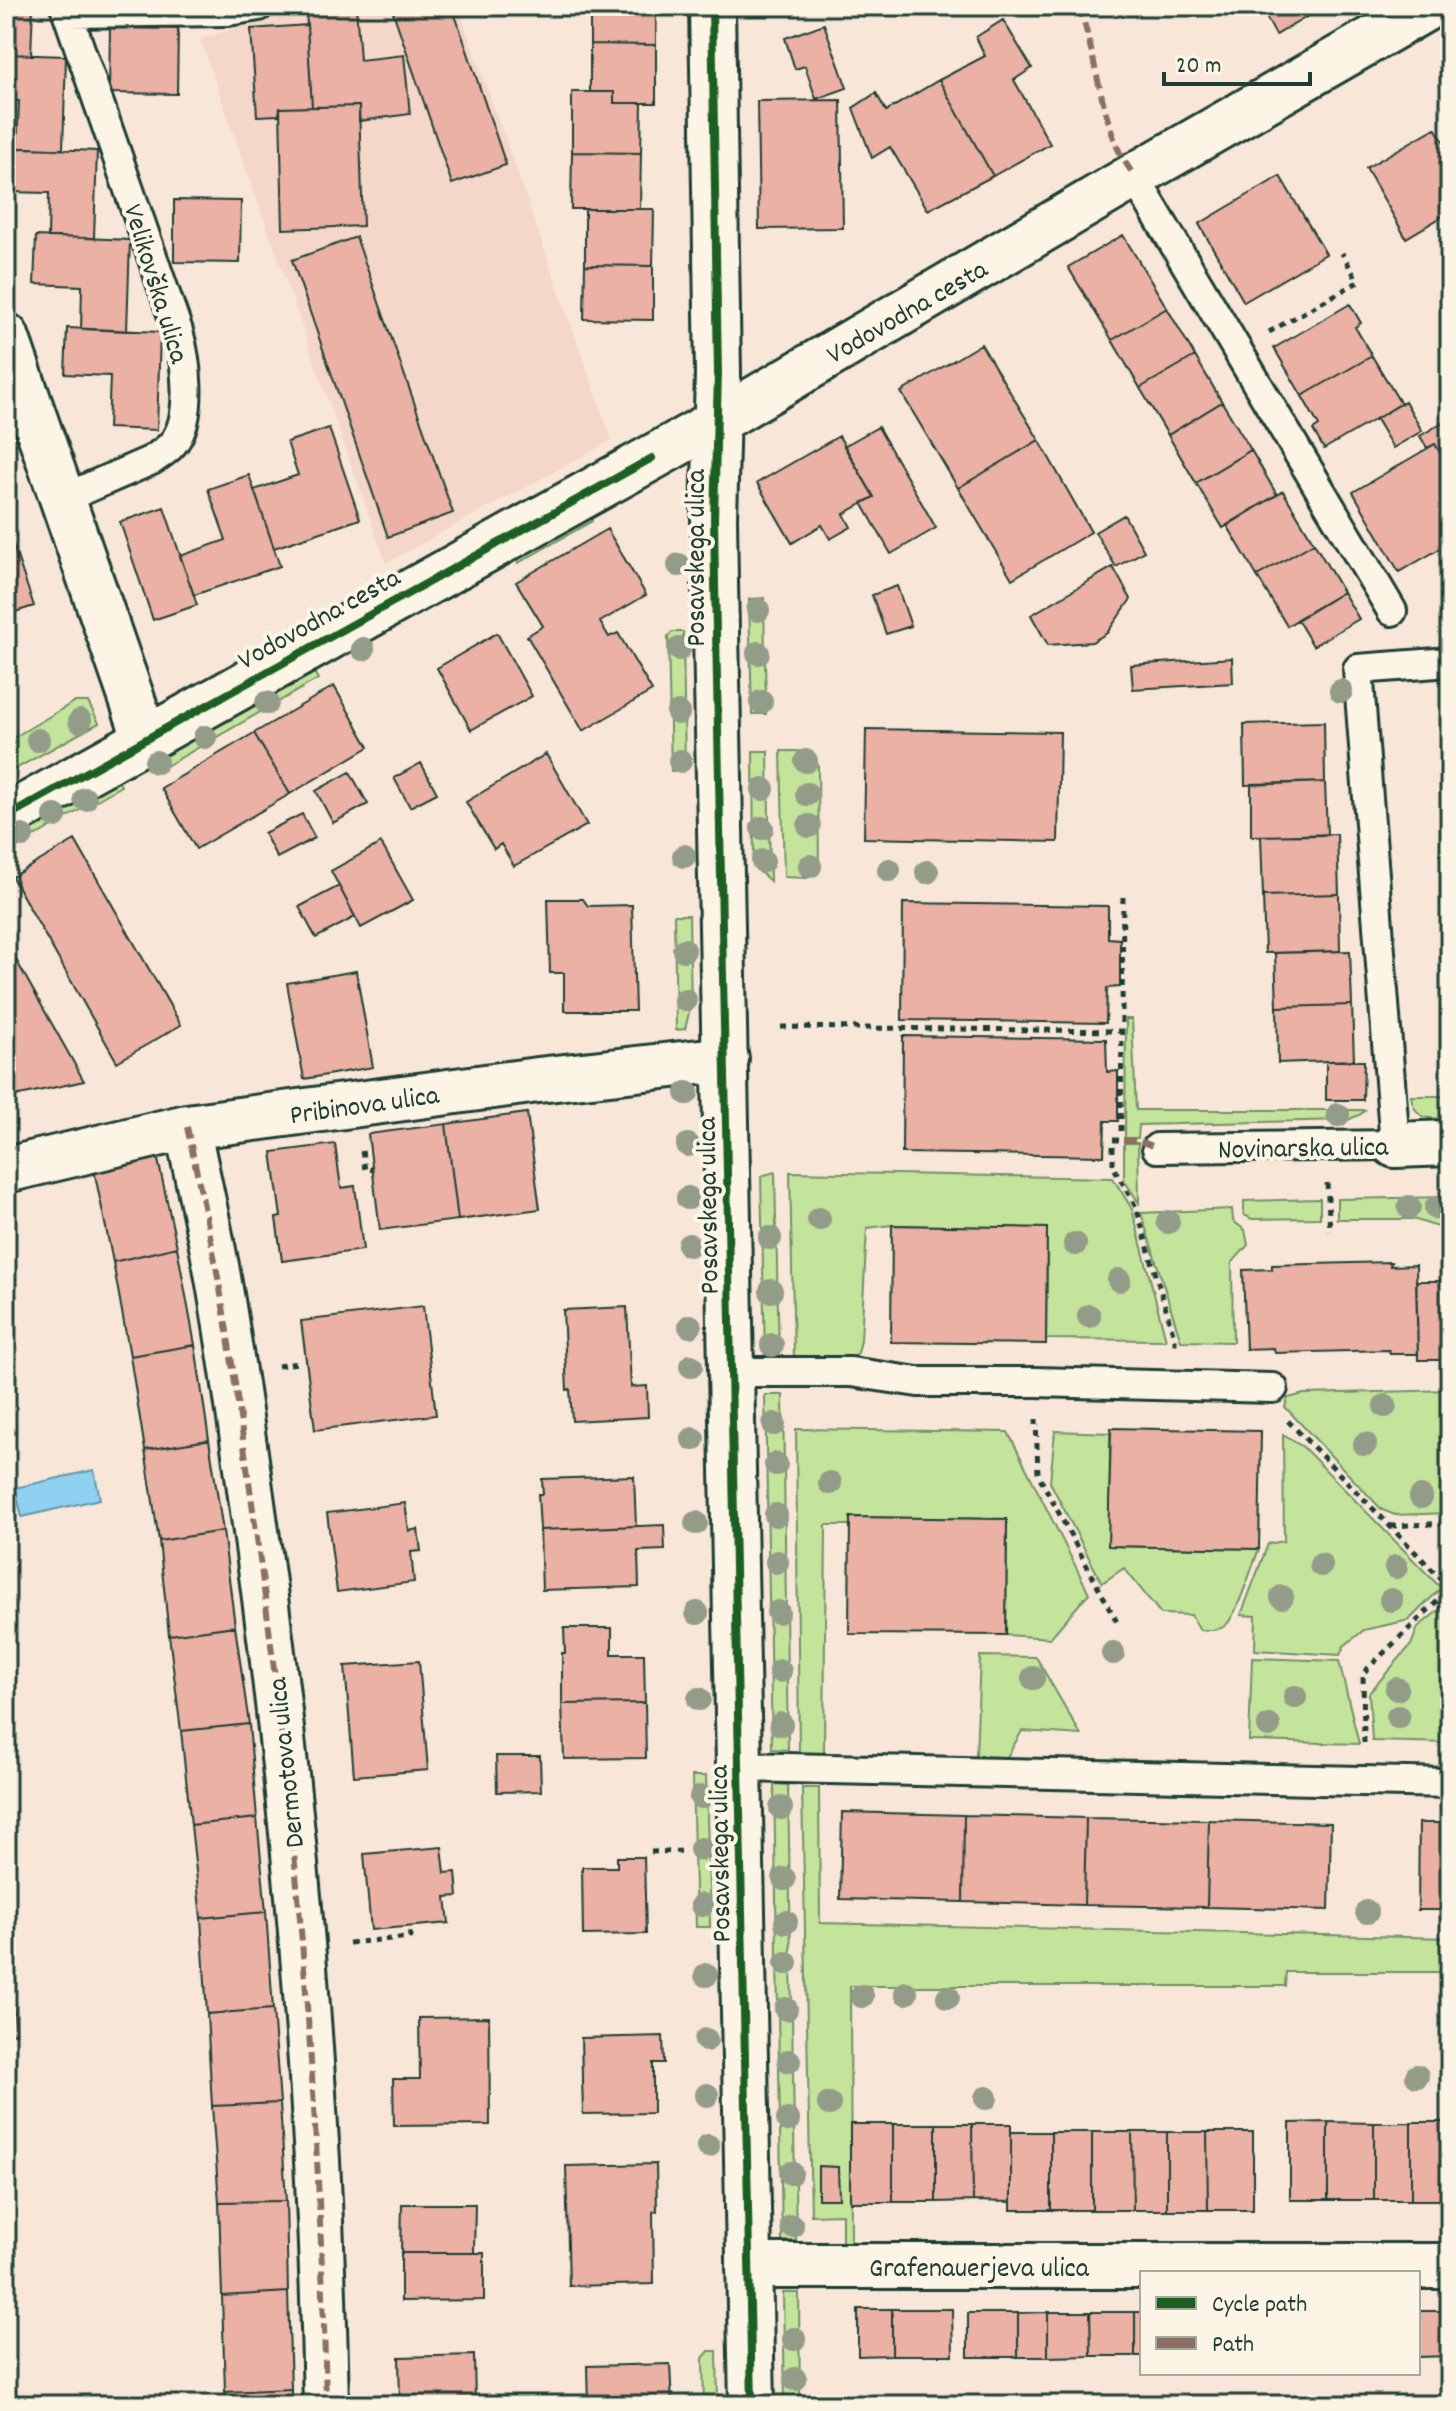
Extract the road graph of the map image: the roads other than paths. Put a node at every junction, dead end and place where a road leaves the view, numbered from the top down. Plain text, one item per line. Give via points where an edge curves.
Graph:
1 (259, 6) edge
2 (712, 6) edge
3 (1430, 6) edge
4 (67, 9) edge
5 (1134, 176) junction
6 (6, 336) edge
7 (716, 422) junction
8 (62, 499) junction
9 (1392, 611) dead end
10 (1450, 662) edge
11 (145, 737) junction
12 (6, 817) edge
13 (726, 1059) junction
14 (187, 1127) junction
15 (1450, 1143) edge
16 (1395, 1145) junction
17 (1157, 1148) dead end
18 (6, 1170) edge
19 (731, 1372) junction
20 (1273, 1388) dead end
21 (739, 1767) junction
22 (1450, 1783) edge
23 (749, 2266) junction
24 (1450, 2266) edge
25 (326, 2405) edge
26 (752, 2405) edge

1 - 4 lane via 228,11
2 - 7 street, Posavskega ulica
3 - 5 street, Vodovodna cesta
4 - 8 lane, Velikovška ulica via 178,331 186,390 182,424 164,452
5 - 7 street, Vodovodna cesta
5 - 9 lane
6 - 8 street
7 - 11 street, Vodovodna cesta
7 - 13 street, Posavskega ulica
8 - 11 street
10 - 16 lane via 1358,669
11 - 12 street, Vodovodna cesta
13 - 14 street, Pribinova ulica
13 - 19 street, Posavskega ulica
14 - 18 street, Pribinova ulica
14 - 25 street, Dermotova ulica via 239,1411 285,1753 317,2140
15 - 16 street, Novinarska ulica
16 - 17 lane, Novinarska ulica
19 - 20 lane via 851,1372 918,1382
19 - 21 street, Posavskega ulica
21 - 22 lane, Posavskega ulica
21 - 23 street, Posavskega ulica
23 - 24 street, Grafenauerjeva ulica
23 - 26 street, Posavskega ulica

